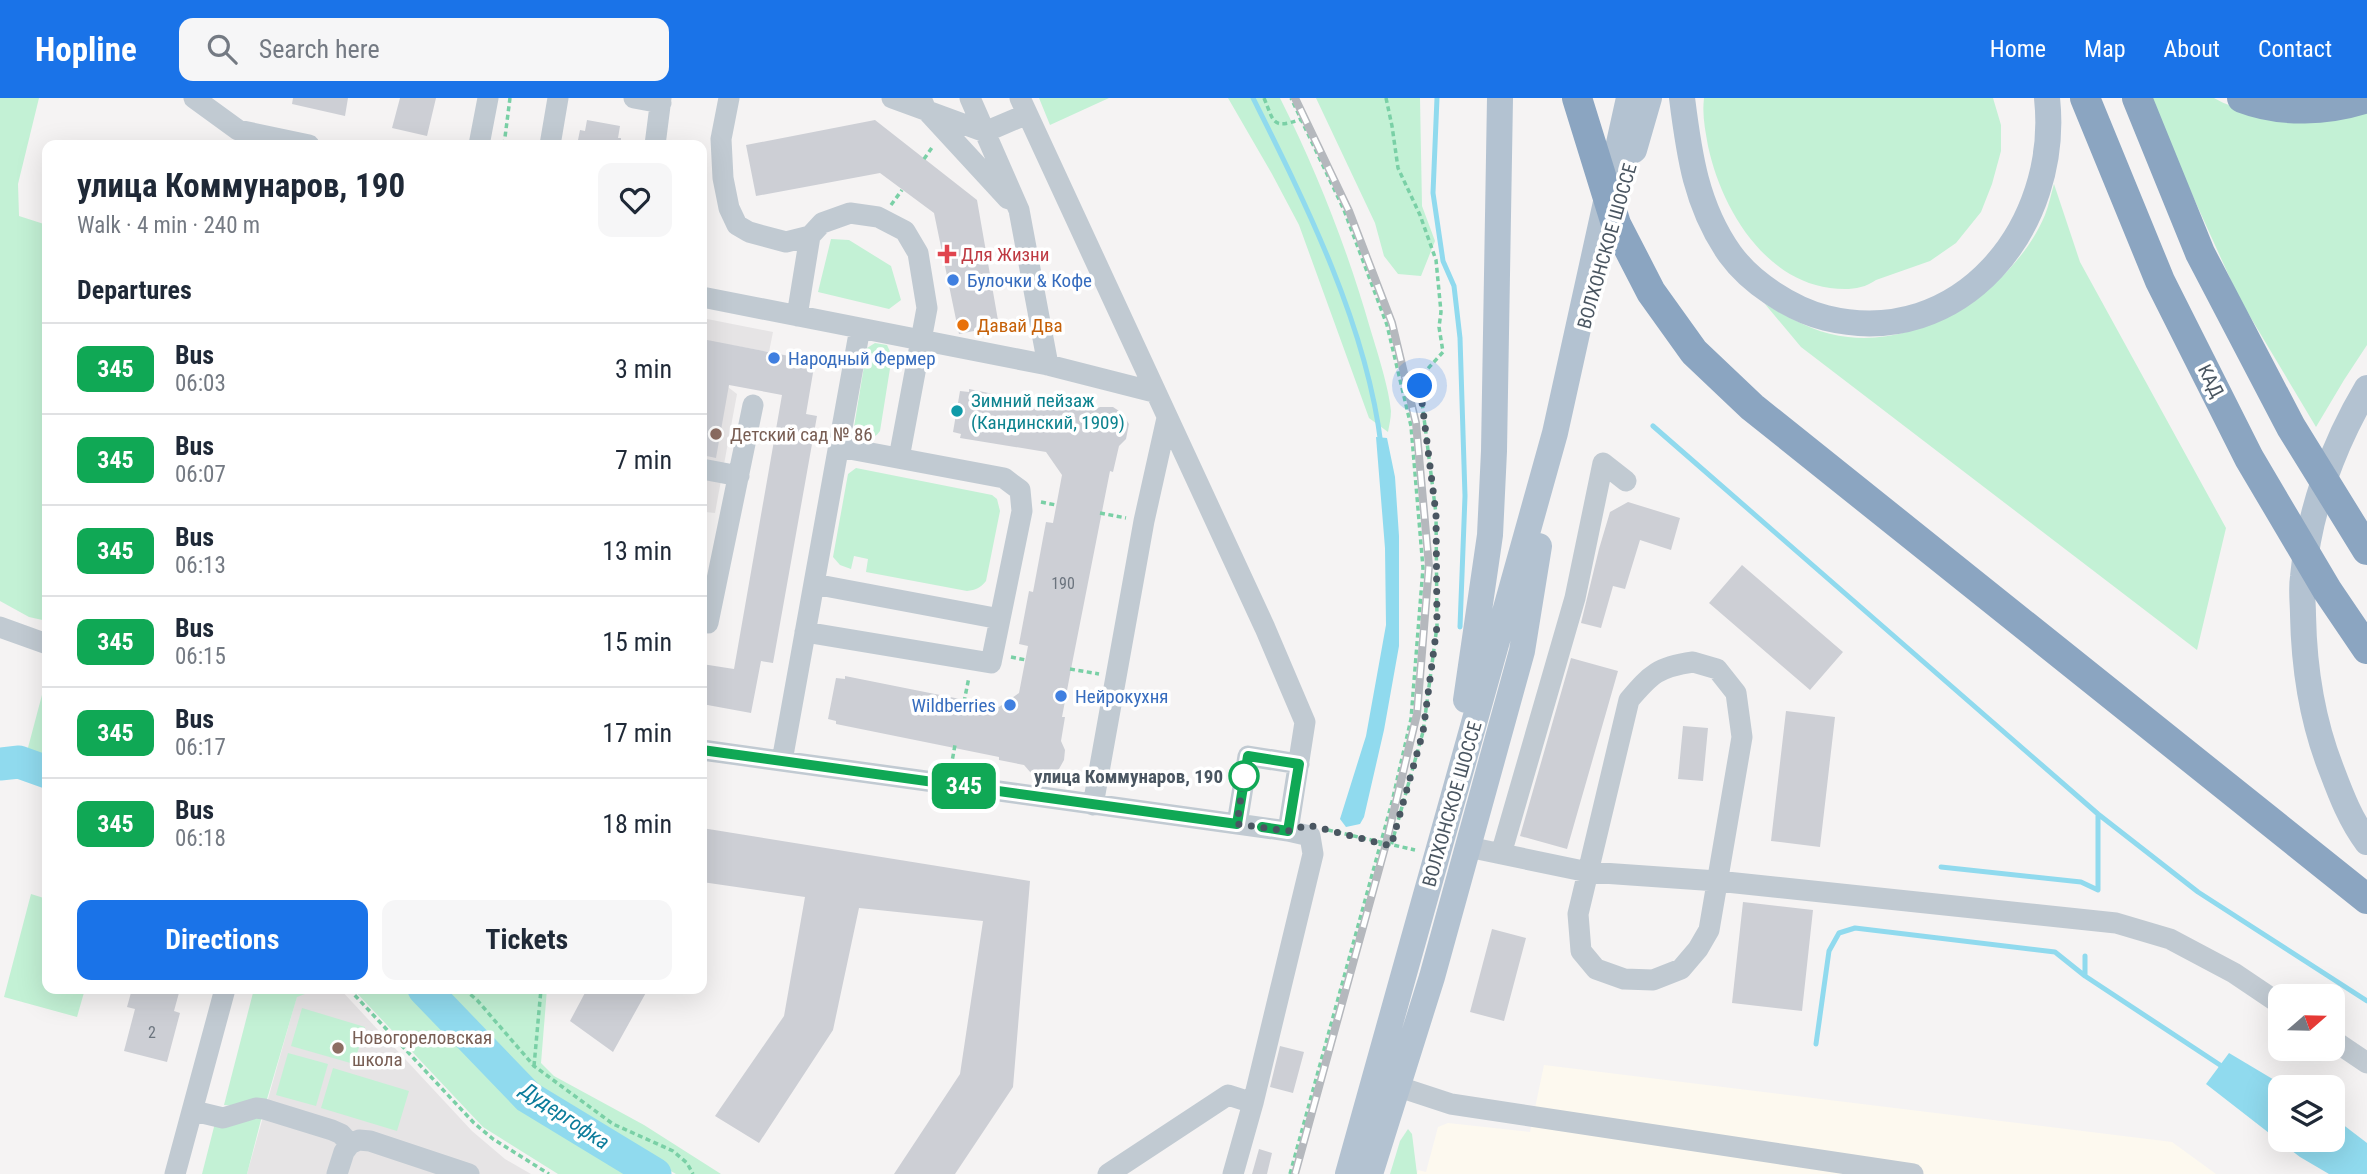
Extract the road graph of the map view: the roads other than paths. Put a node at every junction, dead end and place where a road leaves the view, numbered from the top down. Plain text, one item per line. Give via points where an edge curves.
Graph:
1 (194, 98) edge
2 (488, 98) edge
3 (558, 98) edge
4 (634, 98) edge
5 (729, 98) edge
6 (892, 98) edge
7 (970, 98) edge
8 (1500, 98) edge
9 (1577, 98) edge
10 (1629, 98) edge
11 (1649, 98) edge
12 (1682, 98) edge
13 (2046, 98) edge
14 (2085, 98) edge
15 (2137, 98) edge
16 (2242, 98) edge
17 (2367, 98) edge
18 (661, 101) edge
19 (923, 104) edge
20 (1023, 106) edge
21 (985, 132) junction
22 (285, 140) edge
23 (480, 140) edge
24 (551, 140) edge
25 (656, 140) edge
26 (1019, 211) junction
27 (810, 236) junction
28 (707, 298) edge
29 (797, 316) junction
30 (860, 328) junction
31 (921, 340) junction
32 (1048, 365) junction
33 (2367, 388) edge
34 (1154, 392) junction
35 (1565, 394) junction
36 (753, 405) dead end
37 (1167, 418) junction
38 (1555, 433) junction
39 (839, 447) junction
40 (899, 458) junction
41 (707, 470) edge
42 (739, 476) junction
43 (1626, 481) dead end
44 (2367, 550) edge
45 (814, 584) junction
46 (1000, 619) junction
47 (707, 624) edge
48 (0, 626) edge
49 (805, 632) junction
50 (42, 642) edge
51 (2367, 649) edge
52 (707, 751) edge
53 (782, 761) junction
54 (1299, 764) junction
55 (1093, 805) junction
56 (1237, 824) junction
57 (1288, 831) junction
58 (1443, 837) junction
59 (2367, 842) edge
60 (1468, 847) junction
61 (1501, 854) junction
62 (1588, 872) junction
63 (1717, 881) junction
64 (2367, 899) edge
65 (224, 994) edge
66 (2268, 996) edge
67 (2345, 1048) edge
68 (2367, 1063) edge
69 (1386, 1083) junction
70 (1253, 1103) junction
71 (194, 1111) junction
72 (350, 1144) junction
73 (1885, 1172) edge
74 (176, 1174) edge
75 (337, 1174) edge
76 (469, 1174) edge
77 (1108, 1174) edge
78 (1233, 1174) edge
79 (1348, 1174) edge
80 (1370, 1174) edge
81 (1913, 1174) edge

1 - 22 street via 238,130
2 - 23 street
3 - 24 street
4 - 18 street
5 - 27 street via 721,139 723,178 737,225 786,242
6 - 19 street
7 - 21 street
8 - 58 main road via 1490,535
9 - 64 highway via 1616,224 1651,292 1695,352 1752,407
10 - 35 main road, ВОЛХОНСКОЕ ШОССЕ
11 - 35 main road, ВОЛХОНСКОЕ ШОССЕ
12 - 13 main road via 1690,164 1710,219 1731,255 1784,302 1848,323 1883,324 1951,301 2008,253 2028,218 2042,176
14 - 51 highway, КАД via 2161,281 2249,458
15 - 44 highway via 2206,264 2291,427
16 - 17 highway via 2283,108 2323,108
18 - 25 street
19 - 21 street
19 - 26 street
20 - 21 street
20 - 34 street
21 - 26 street
26 - 32 street
27 - 29 street
27 - 31 street via 822,223 850,213 878,217 905,231 918,253 927,308
28 - 29 street
29 - 30 street
30 - 31 street
30 - 39 street
31 - 32 street
31 - 40 street
32 - 34 street
33 - 59 main road via 2331,459 2314,514 2302,579 2312,708 2341,795
34 - 37 street
35 - 38 main road, ВОЛХОНСКОЕ ШОССЕ
36 - 42 street
37 - 54 street via 1305,722
37 - 55 street
38 - 58 main road, ВОЛХОНСКОЕ ШОССЕ
38 - 60 main road, ВОЛХОНСКОЕ ШОССЕ via 1522,651
39 - 40 street
39 - 45 street
40 - 46 street via 1004,478 1020,490 1021,511
41 - 42 street
42 - 47 street
43 - 61 street via 1603,463 1575,598
45 - 46 street
45 - 49 street
46 - 49 street via 991,663
48 - 50 street
49 - 53 street
52 - 53 street
53 - 55 street via 1068,809
54 - 56 street via 1248,756
54 - 57 street
55 - 56 street
56 - 57 street
57 - 70 street via 1310,836 1313,854
58 - 60 main road
58 - 69 main road, ВОЛХОНСКОЕ ШОССЕ
60 - 61 street
60 - 69 main road, ВОЛХОНСКОЕ ШОССЕ via 1432,977
61 - 62 street
62 - 63 street
62 - 63 street via 1578,914 1581,951 1596,969 1624,979 1653,980 1681,969 1709,930
62 - 63 street via 1629,700 1666,666 1692,662 1717,669 1735,693 1742,737
63 - 66 street via 2116,923 2170,939
65 - 71 street
67 - 68 street
69 - 73 street via 1451,1104
69 - 79 main road, ВОЛХОНСКОЕ ШОССЕ
69 - 80 main road, ВОЛХОНСКОЕ ШОССЕ
70 - 77 street via 1228,1095
70 - 78 street
71 - 72 street via 223,1118 264,1109 332,1130
71 - 74 street
72 - 75 street
72 - 76 street via 370,1141
73 - 81 street

